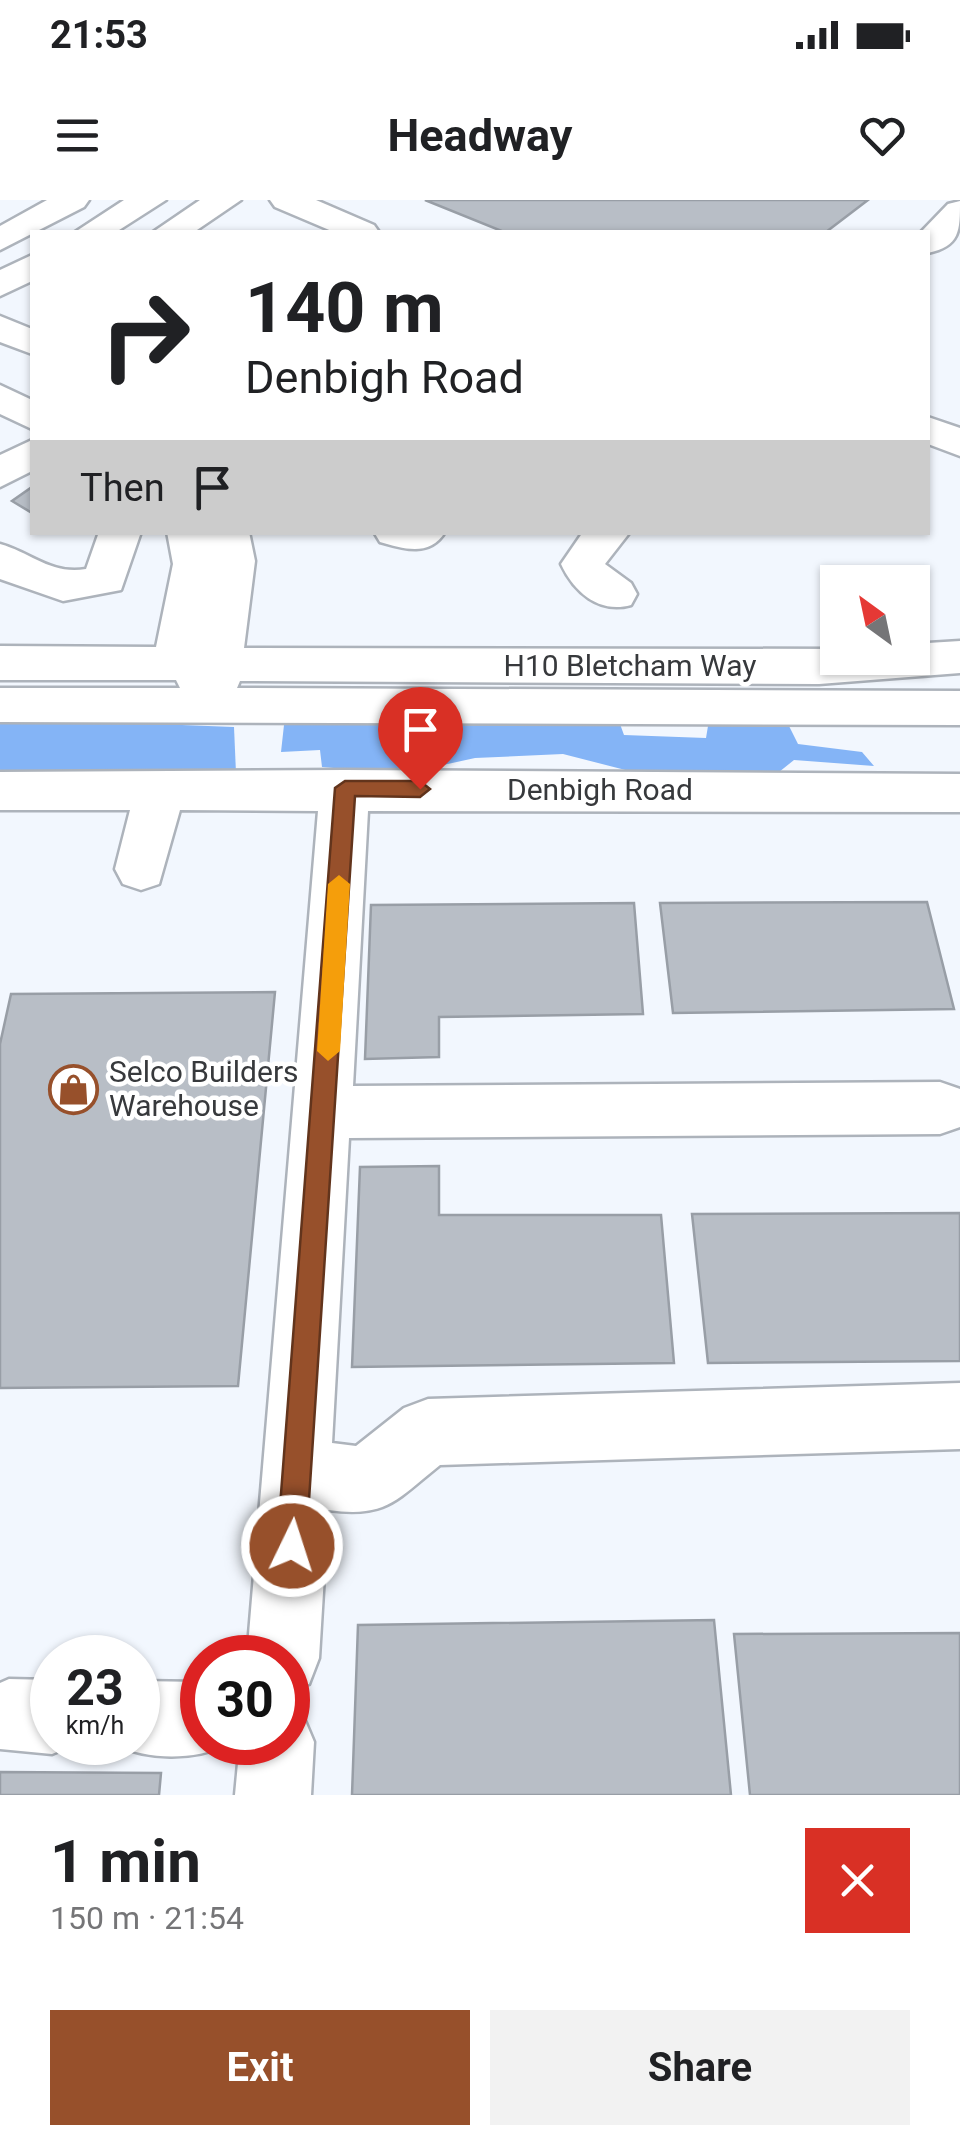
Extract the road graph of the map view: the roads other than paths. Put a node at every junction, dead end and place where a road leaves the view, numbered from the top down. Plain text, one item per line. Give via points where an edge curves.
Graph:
1 (72, 200) edge
2 (149, 200) edge
3 (224, 200) edge
4 (296, 204) edge
5 (96, 230) edge
6 (173, 230) edge
7 (266, 230) edge
8 (348, 230) edge
9 (0, 240) edge
10 (0, 377) edge
11 (30, 393) edge
12 (0, 397) edge
13 (30, 416) edge
14 (930, 430) edge
15 (960, 443) edge
16 (119, 535) edge
17 (189, 535) edge
18 (232, 535) edge
19 (233, 535) edge
20 (607, 535) edge
21 (0, 560) edge
22 (615, 594) dead end
23 (182, 615) junction
24 (0, 643) edge
25 (960, 657) edge
26 (0, 663) edge
27 (295, 664) junction
28 (207, 671) junction
29 (0, 705) edge
30 (166, 706) junction
31 (824, 706) junction
32 (941, 707) edge
33 (345, 788) junction
34 (0, 791) edge
35 (160, 791) junction
36 (960, 793) edge
37 (141, 870) dead end
38 (940, 1108) dead end
39 (324, 1112) junction
40 (960, 1416) edge
41 (297, 1472) junction
42 (285, 1635) edge
43 (275, 1765) edge
44 (273, 1795) edge

1 - 9 street
2 - 5 street
3 - 6 street
4 - 7 street
4 - 8 street
10 - 11 street
12 - 13 street
14 - 15 street
16 - 21 street via 105,578 88,586 32,580
17 - 23 street via 195,565
18 - 28 street via 233,562
19 - 27 street via 245,564 246,620
20 - 22 street via 583,564 588,578
23 - 24 street via 165,630 134,639
23 - 28 street via 176,640
25 - 27 street, H10 Bletcham Way via 819,667
26 - 28 street, H10 Bletcham Way
27 - 28 street, H10 Bletcham Way
28 - 30 street
28 - 31 street, H10 Bletcham Way via 496,689 714,685
29 - 30 street, H10 Bletcham Way
30 - 31 street, H10 Bletcham Way
31 - 32 street, H10 Bletcham Way
33 - 35 street, Denbigh Road
33 - 36 street, Denbigh Road
33 - 39 street
34 - 35 street, Denbigh Road
35 - 37 street
38 - 39 street
39 - 41 street
40 - 41 street via 428,1432 366,1481
41 - 42 street
43 - 44 street

